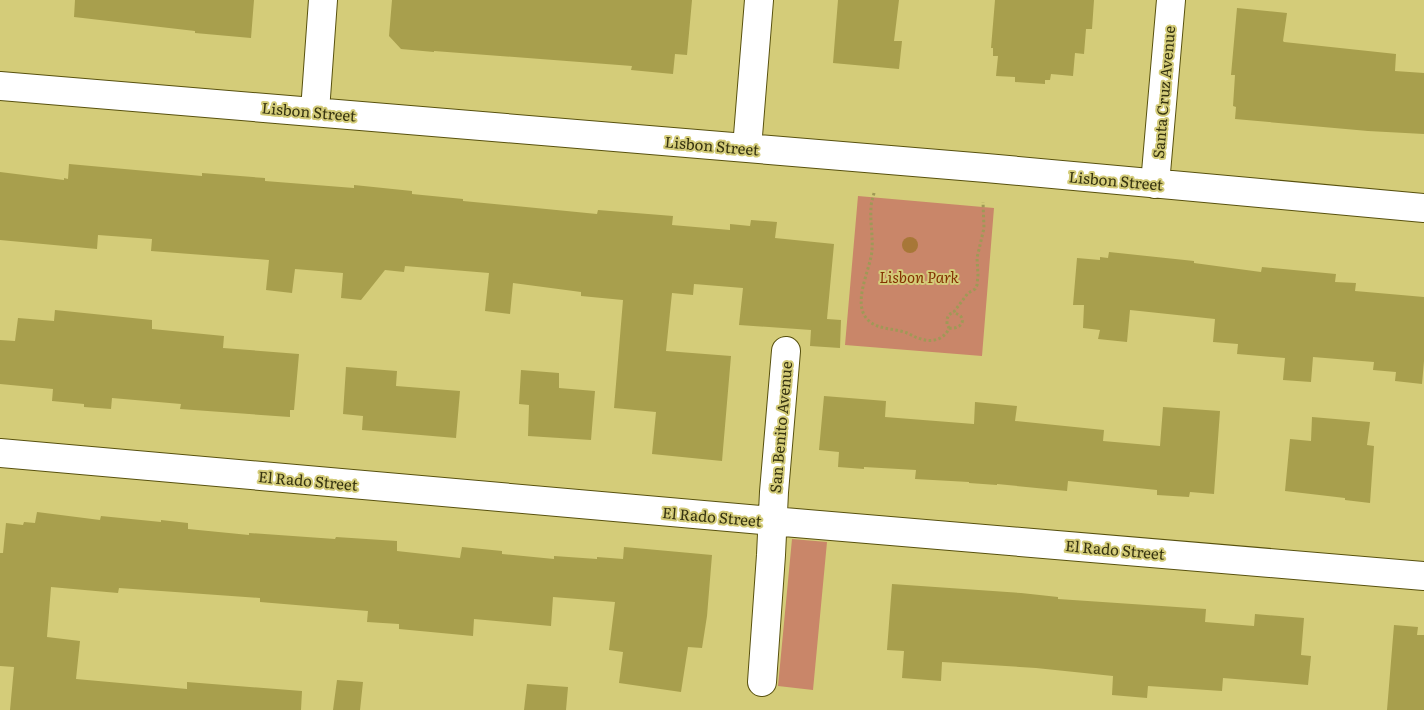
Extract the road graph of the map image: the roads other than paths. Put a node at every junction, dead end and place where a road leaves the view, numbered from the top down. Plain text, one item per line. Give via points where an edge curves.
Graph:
1 (323, 0) edge
2 (759, 0) edge
3 (1171, 0) edge
4 (0, 86) edge
5 (315, 111) junction
6 (747, 148) junction
7 (1155, 184) junction
8 (1424, 208) edge
9 (786, 351) dead end
10 (0, 453) edge
11 (772, 521) junction
12 (1424, 576) edge
13 (762, 682) dead end

1 - 5 street
2 - 6 street
3 - 7 street, Santa Cruz Avenue
4 - 5 street, Lisbon Street
5 - 6 street, Lisbon Street
6 - 7 street, Lisbon Street
7 - 8 street, Lisbon Street
9 - 11 street, San Benito Avenue
10 - 11 street, El Rado Street
11 - 12 street, El Rado Street
11 - 13 street, San Benito Avenue

